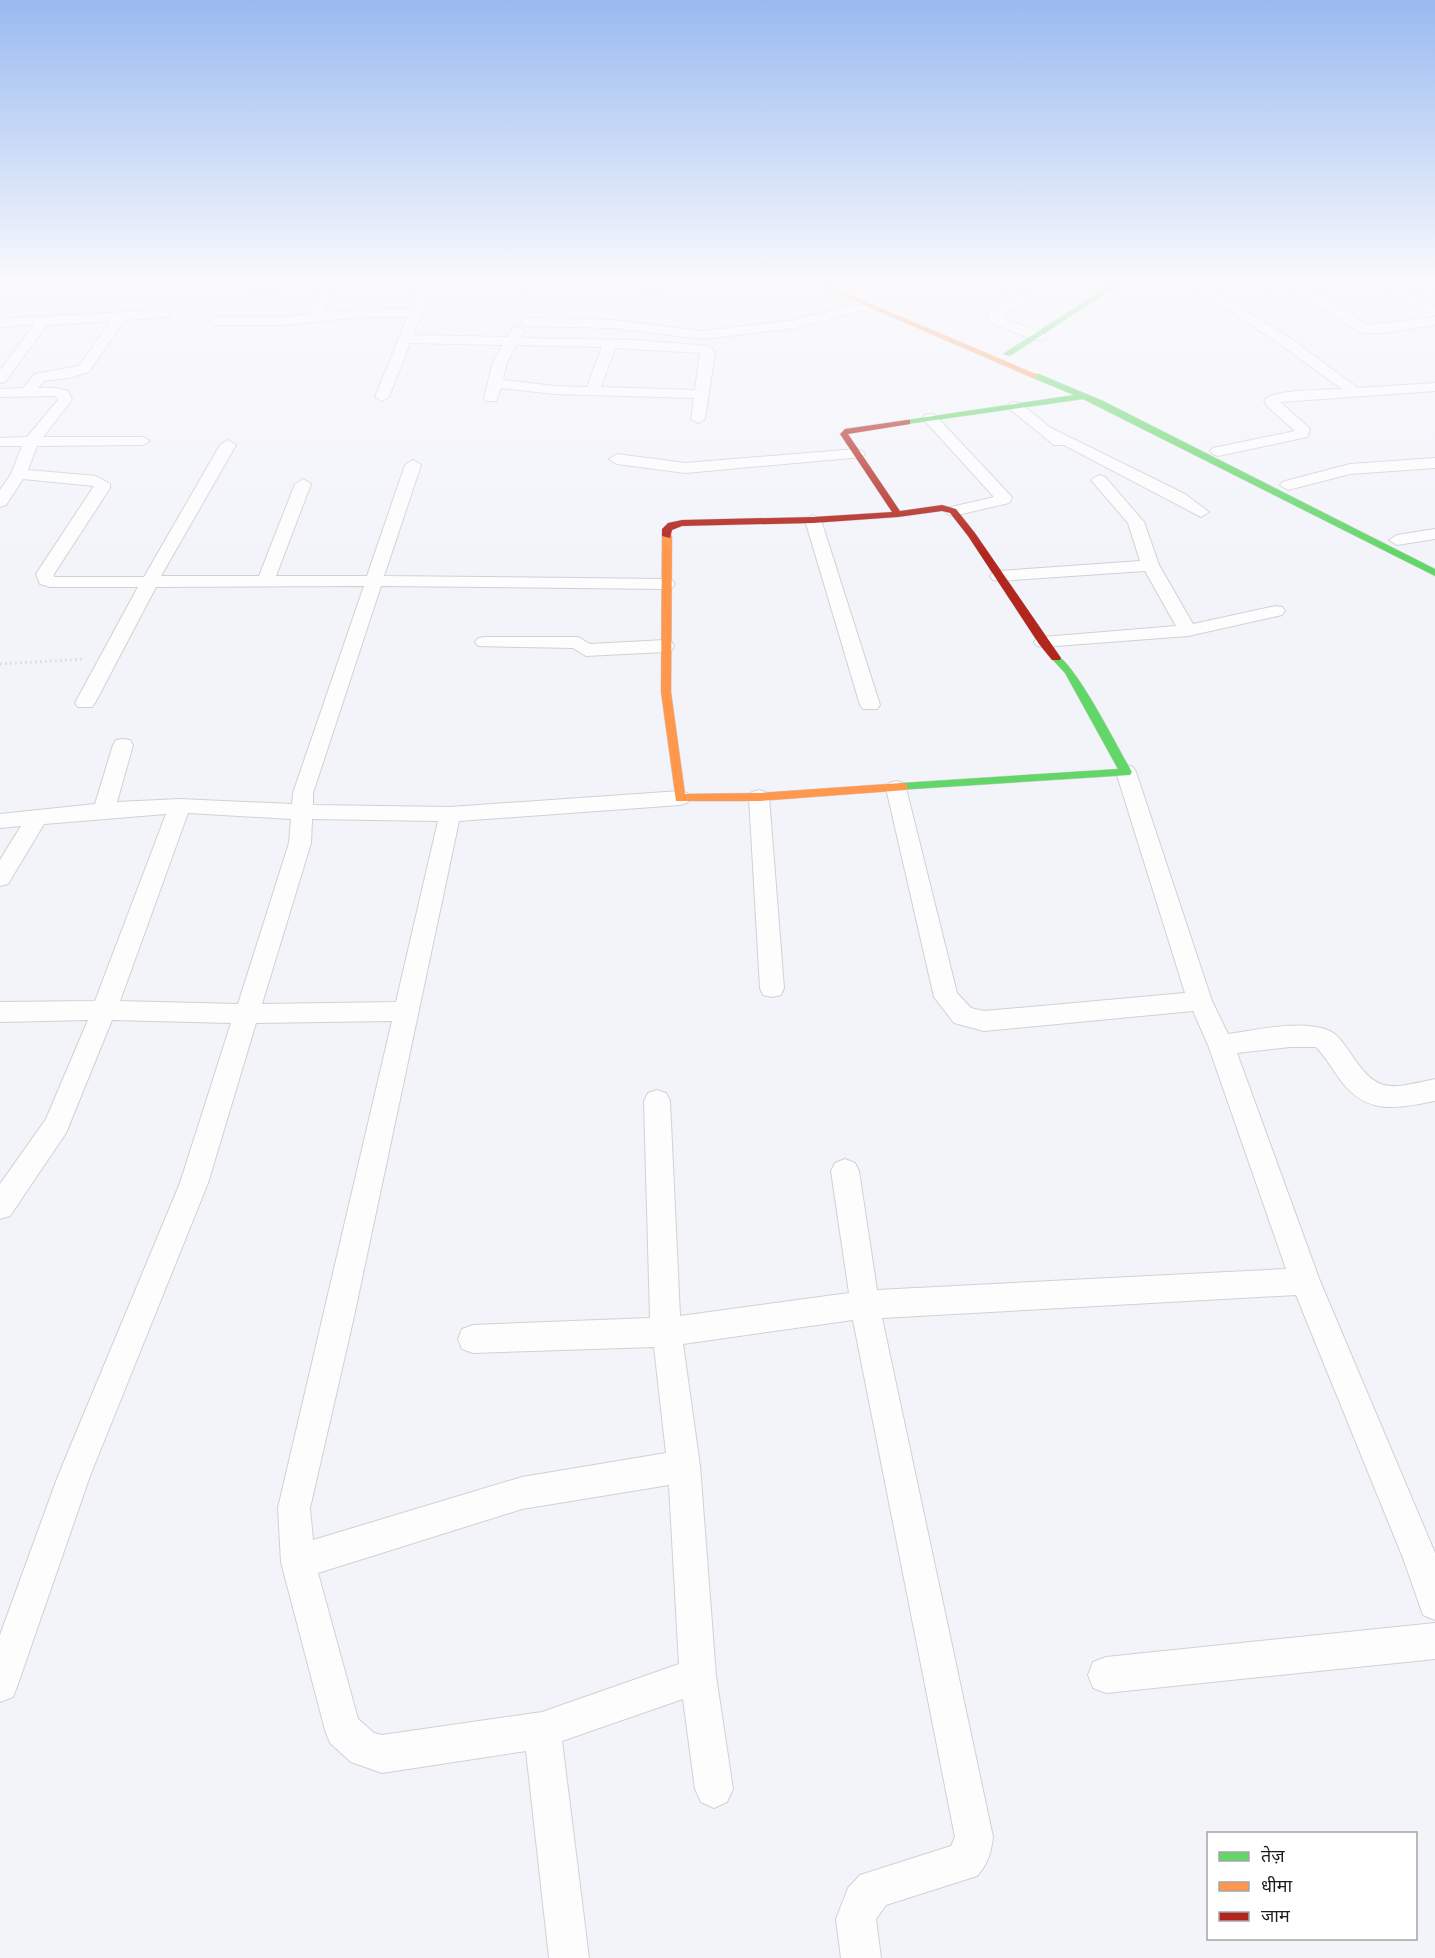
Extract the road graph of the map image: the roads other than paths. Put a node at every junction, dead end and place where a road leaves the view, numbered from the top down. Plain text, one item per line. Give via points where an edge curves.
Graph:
1 (77, 371) edge
2 (392, 371) edge
3 (498, 371) edge
4 (600, 371) edge
5 (705, 371) edge
6 (1026, 371) edge
7 (1049, 371) edge
8 (1326, 371) edge
9 (495, 383) junction
10 (1435, 387) edge
11 (592, 391) junction
12 (27, 392) junction
13 (0, 393) edge
14 (1356, 393) junction
15 (702, 394) junction
16 (1084, 396) junction
17 (382, 397) dead end
18 (491, 398) dead end
19 (1015, 406) junction
20 (930, 418) junction
21 (698, 419) dead end
22 (1050, 432) junction
23 (143, 441) dead end
24 (0, 442) edge
25 (31, 442) junction
26 (228, 445) dead end
27 (1218, 451) junction
28 (857, 454) junction
29 (617, 459) dead end
30 (1435, 463) edge
31 (413, 465) dead end
32 (1127, 471) junction
33 (1090, 472) junction
34 (19, 474) junction
35 (303, 484) dead end
36 (1288, 485) junction
37 (0, 502) edge
38 (953, 511) junction
39 (1201, 512) dead end
40 (898, 514) junction
41 (813, 520) junction
42 (1435, 534) edge
43 (1397, 540) junction
44 (1435, 559) edge
45 (1150, 565) junction
46 (1435, 573) edge
47 (999, 576) junction
48 (150, 581) junction
49 (266, 581) junction
50 (373, 581) junction
51 (666, 584) junction
52 (1276, 611) dead end
53 (1188, 631) junction
54 (484, 642) dead end
55 (1043, 642) junction
56 (665, 646) junction
57 (86, 703) dead end
58 (870, 705) dead end
59 (123, 745) dead end
60 (1126, 772) junction
61 (896, 788) junction
62 (759, 797) junction
63 (680, 798) junction
64 (180, 806) junction
65 (104, 810) junction
66 (301, 812) junction
67 (450, 814) junction
68 (37, 817) junction
69 (0, 821) edge
70 (0, 878) edge
71 (772, 988) dead end
72 (1200, 1001) junction
73 (104, 1010) junction
74 (405, 1011) junction
75 (0, 1012) edge
76 (247, 1014) junction
77 (1221, 1046) junction
78 (1435, 1090) edge
79 (657, 1101) dead end
80 (845, 1171) dead end
81 (0, 1207) edge
82 (1305, 1281) junction
83 (865, 1305) junction
84 (667, 1332) junction
85 (473, 1339) dead end
86 (684, 1466) junction
87 (298, 1562) junction
88 (1435, 1603) edge
89 (1435, 1641) edge
90 (1106, 1675) dead end
91 (698, 1676) junction
92 (0, 1684) edge
93 (542, 1730) junction
94 (714, 1789) dead end
95 (569, 1958) edge
96 (861, 1958) edge

1 - 12 street via 40,377
2 - 17 street
3 - 9 street
4 - 11 street
5 - 15 street
6 - 16 street
7 - 27 street
8 - 14 street
9 - 11 street
9 - 18 street
10 - 14 street
11 - 15 street
12 - 13 street
12 - 25 street via 56,392 63,394 64,400
14 - 27 street via 1271,400 1303,430 1302,434
15 - 21 street
16 - 19 street
16 - 46 street
19 - 20 street
19 - 22 street
20 - 28 street via 849,430 844,434
20 - 38 street via 1004,498
22 - 32 street
22 - 33 street
23 - 25 street
24 - 25 street
25 - 34 street
26 - 48 street
27 - 36 street
28 - 29 street via 685,468
28 - 40 street
30 - 36 street via 1350,469
31 - 50 street
32 - 33 street
32 - 39 street
33 - 45 street via 1136,522
34 - 37 street
34 - 48 street via 102,484 45,574 46,580
35 - 49 street
36 - 43 street
38 - 40 street via 942,508
38 - 47 street
40 - 41 street
41 - 51 street via 671,525 667,529
41 - 58 street
42 - 43 street
43 - 44 street
45 - 47 street
45 - 53 street
47 - 55 street
48 - 49 street
48 - 57 street
49 - 50 street
50 - 51 street
50 - 66 street via 303,793
51 - 56 street
52 - 53 street
53 - 55 street
54 - 56 street via 578,643 586,650
55 - 60 street via 1069,672
56 - 63 street via 666,692
59 - 65 street
60 - 61 street
60 - 72 street
61 - 62 street
61 - 72 street via 946,997 963,1016 984,1021
62 - 63 street
62 - 71 street
63 - 67 street
64 - 65 street
64 - 66 street
64 - 73 street
65 - 68 street
66 - 67 street
66 - 76 street via 300,843
67 - 74 street
68 - 69 street
68 - 70 street
72 - 77 street
73 - 75 street
73 - 76 street
73 - 81 street via 57,1125
74 - 76 street
74 - 87 street via 294,1508
76 - 92 street via 194,1183 74,1476
77 - 78 street via 1307,1036 1323,1039 1358,1086 1375,1097
77 - 82 street
79 - 84 street
80 - 83 street
82 - 83 street
82 - 88 street
83 - 84 street
83 - 96 street via 974,1836 972,1852 963,1862 874,1889 862,1902 856,1918
84 - 85 street
84 - 86 street
86 - 87 street via 522,1493
86 - 91 street
87 - 93 street via 343,1730 364,1749 382,1754
89 - 90 street
91 - 93 street
91 - 94 street
93 - 95 street

